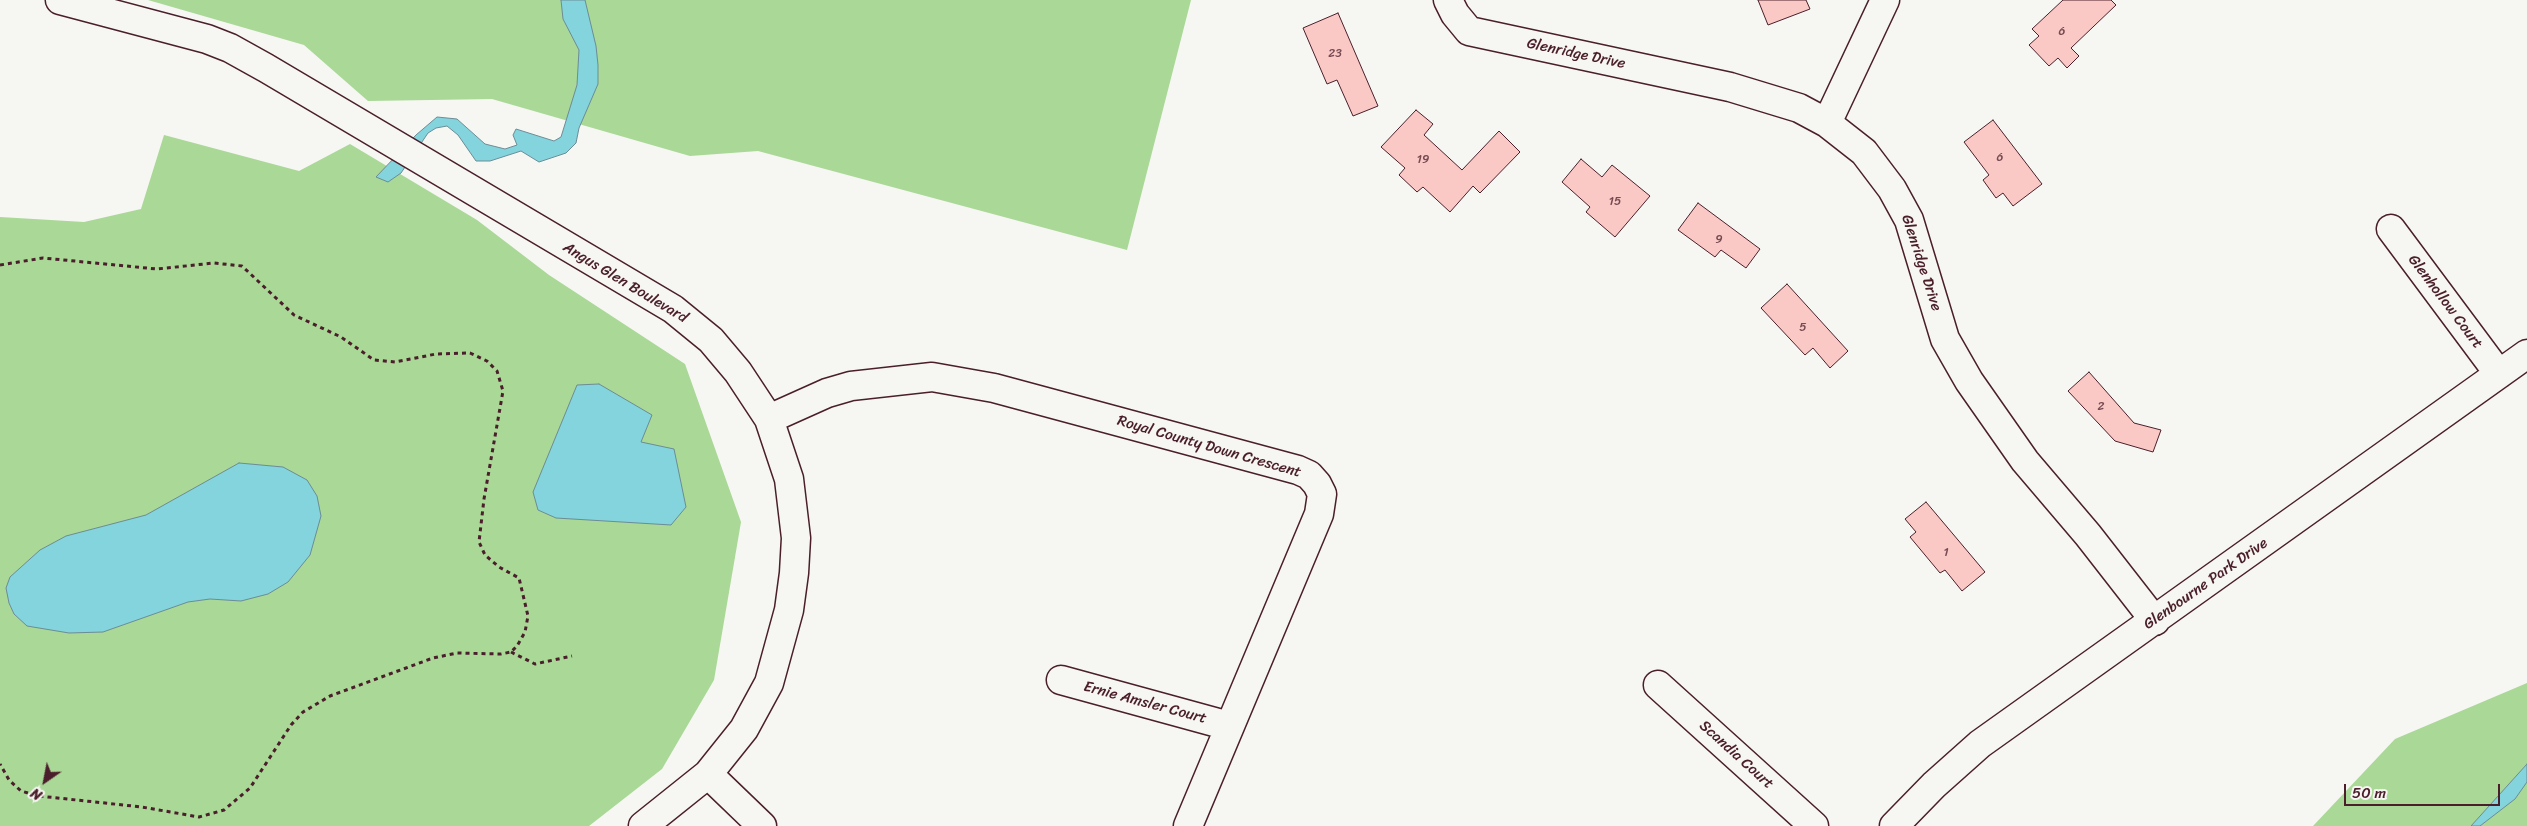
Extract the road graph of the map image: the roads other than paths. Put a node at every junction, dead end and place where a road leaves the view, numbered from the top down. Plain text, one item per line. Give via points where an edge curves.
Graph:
1 (60, 0) edge
2 (1448, 0) edge
3 (1885, 0) edge
4 (1827, 123) junction
5 (2390, 229) dead end
6 (2527, 354) edge
7 (2500, 374) junction
8 (769, 419) junction
9 (2155, 621) junction
10 (1060, 680) dead end
11 (1658, 685) dead end
12 (1229, 726) junction
13 (708, 774) junction
14 (643, 826) edge
15 (762, 826) edge
16 (1188, 826) edge
17 (1814, 826) edge
18 (1894, 826) edge

1 - 8 street, Angus Glen Boulevard via 230,48 654,298 687,320 726,356
2 - 4 street, Glenridge Drive via 1469,31 1730,87 1799,108
3 - 4 street
4 - 9 street, Glenridge Drive via 1864,152 1892,189 1909,220 1945,339 1969,382 2025,461 2088,534
5 - 7 street, Glenhollow Court
6 - 7 street, Glenbourne Park Drive
7 - 9 street, Glenbourne Park Drive
8 - 12 street, Royal County Down Crescent via 851,386 932,376 994,388 1309,475 1322,494 1319,514
8 - 13 street, Angus Glen Boulevard via 785,462 793,500 796,538 792,590 778,656 763,697 735,742
9 - 18 street, Glenbourne Park Drive via 1980,744
10 - 12 street, Ernie Amsler Court
11 - 17 street, Scandia Court
12 - 16 street, Royal County Down Crescent
13 - 14 street, Angus Glen Boulevard
13 - 15 street

